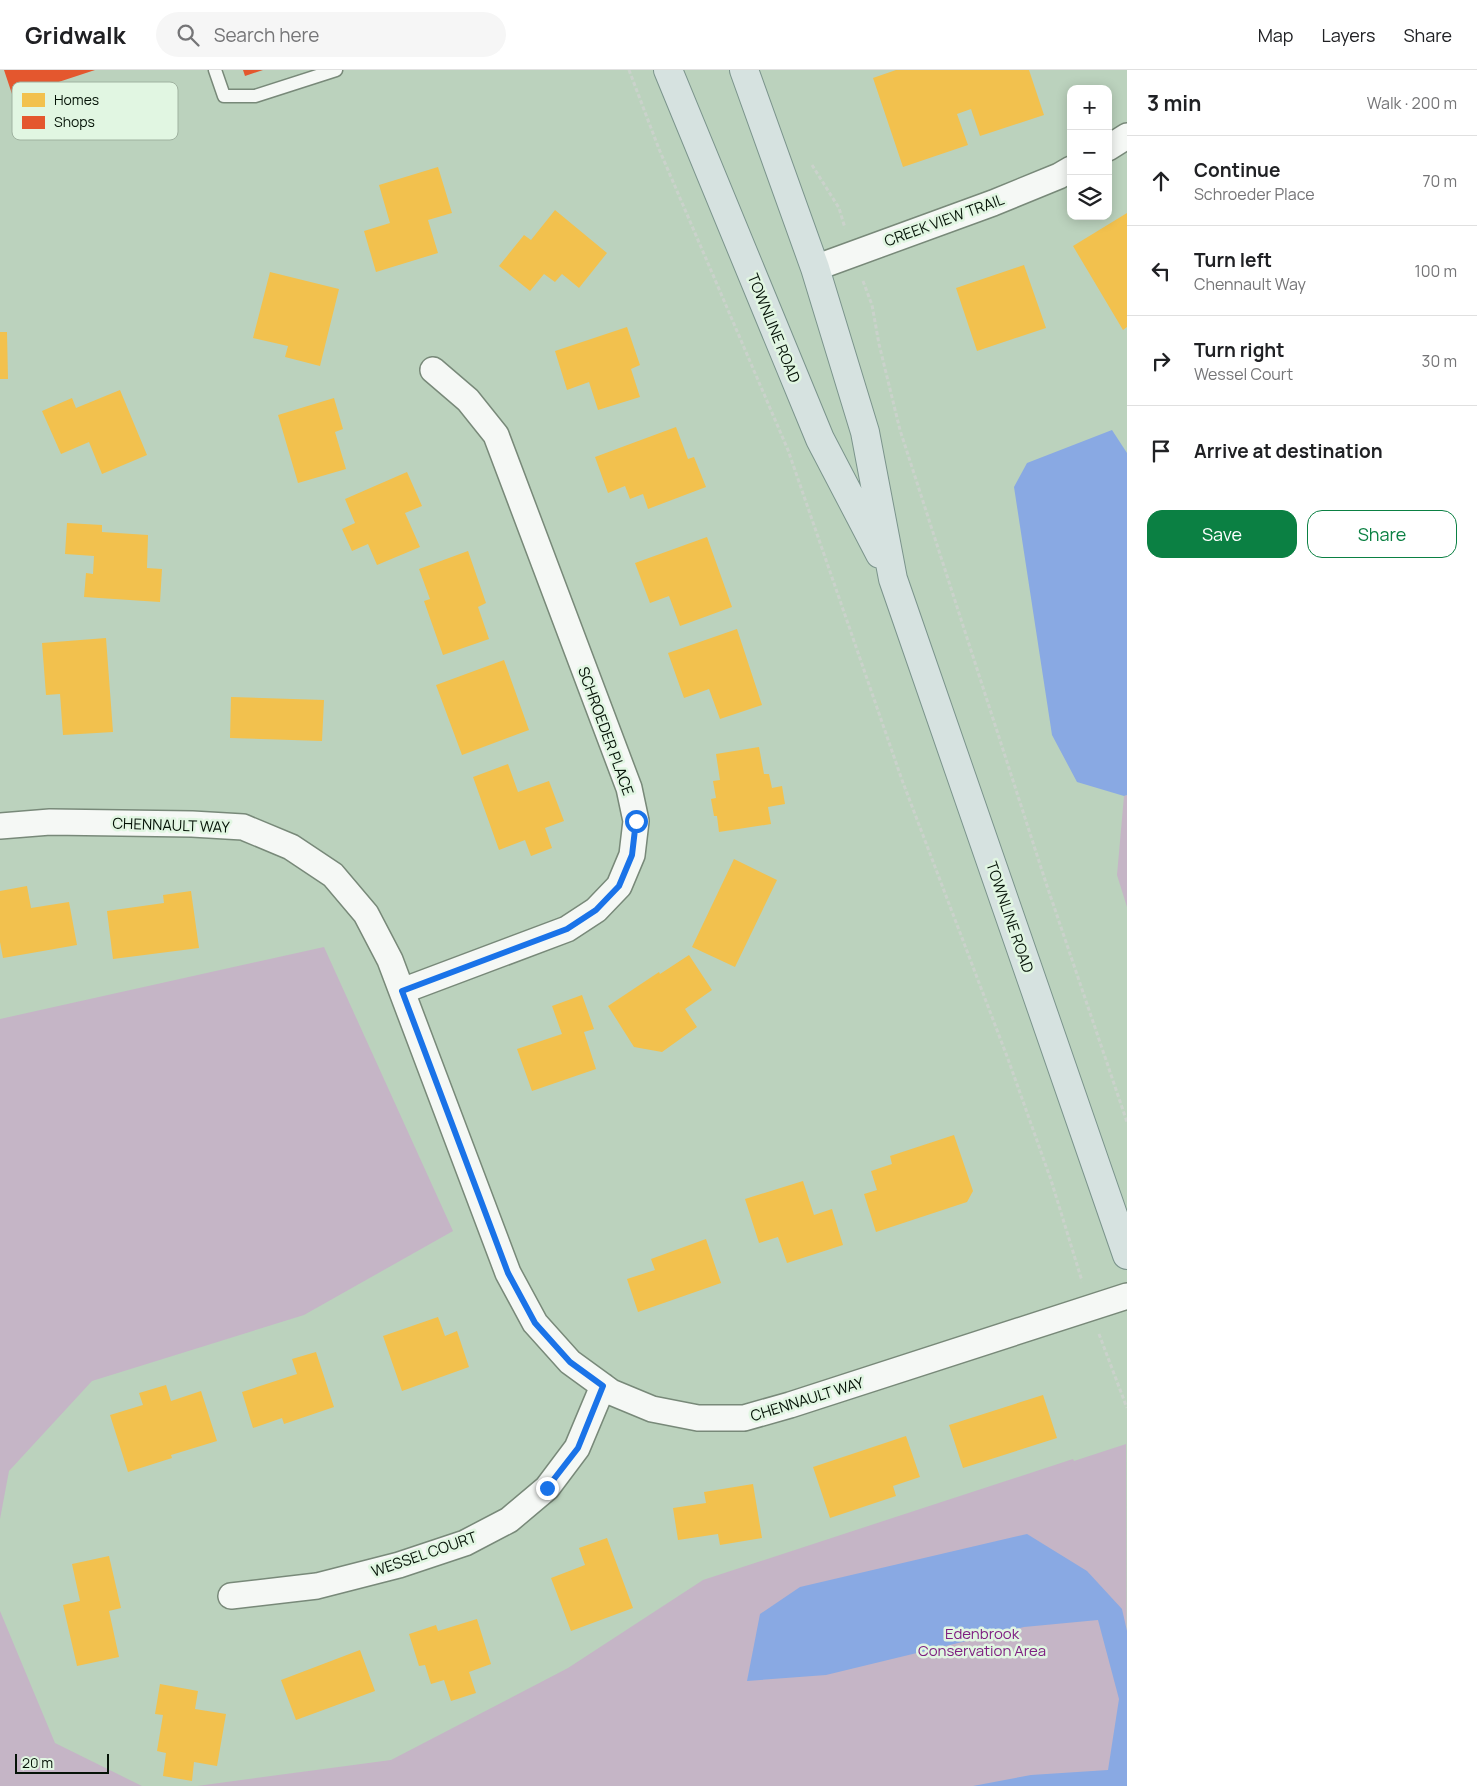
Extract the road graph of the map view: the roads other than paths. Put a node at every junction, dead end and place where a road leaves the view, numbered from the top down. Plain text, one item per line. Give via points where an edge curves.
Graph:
1 (215, 70) edge
2 (336, 70) edge
3 (668, 70) edge
4 (744, 70) edge
5 (1127, 136) edge
6 (1112, 145) edge
7 (1067, 171) edge
8 (815, 268) junction
9 (433, 370) dead end
10 (893, 579) junction
11 (0, 826) edge
12 (402, 991) junction
13 (1127, 1255) edge
14 (1127, 1296) edge
15 (603, 1386) junction
16 (231, 1596) dead end

1 - 2 lane via 224,96 255,96
3 - 10 main road, TOWNLINE ROAD via 820,440
4 - 8 main road, TOWNLINE ROAD
5 - 6 street
7 - 8 street, CREEK VIEW TRAIL via 993,203
8 - 10 main road, TOWNLINE ROAD via 865,432
9 - 12 street, SCHROEDER PLACE via 468,400 496,435 629,788 636,821 632,855 619,886 596,910 567,929
10 - 13 main road, TOWNLINE ROAD
11 - 12 street, CHENNAULT WAY via 50,822 243,827 291,847 333,875 366,914
12 - 15 street, CHENNAULT WAY via 508,1273 535,1323 570,1362
14 - 15 street, CHENNAULT WAY via 744,1418 698,1418 652,1409
15 - 16 street, WESSEL COURT via 578,1448 547,1488 509,1520 465,1544 399,1565 317,1586

